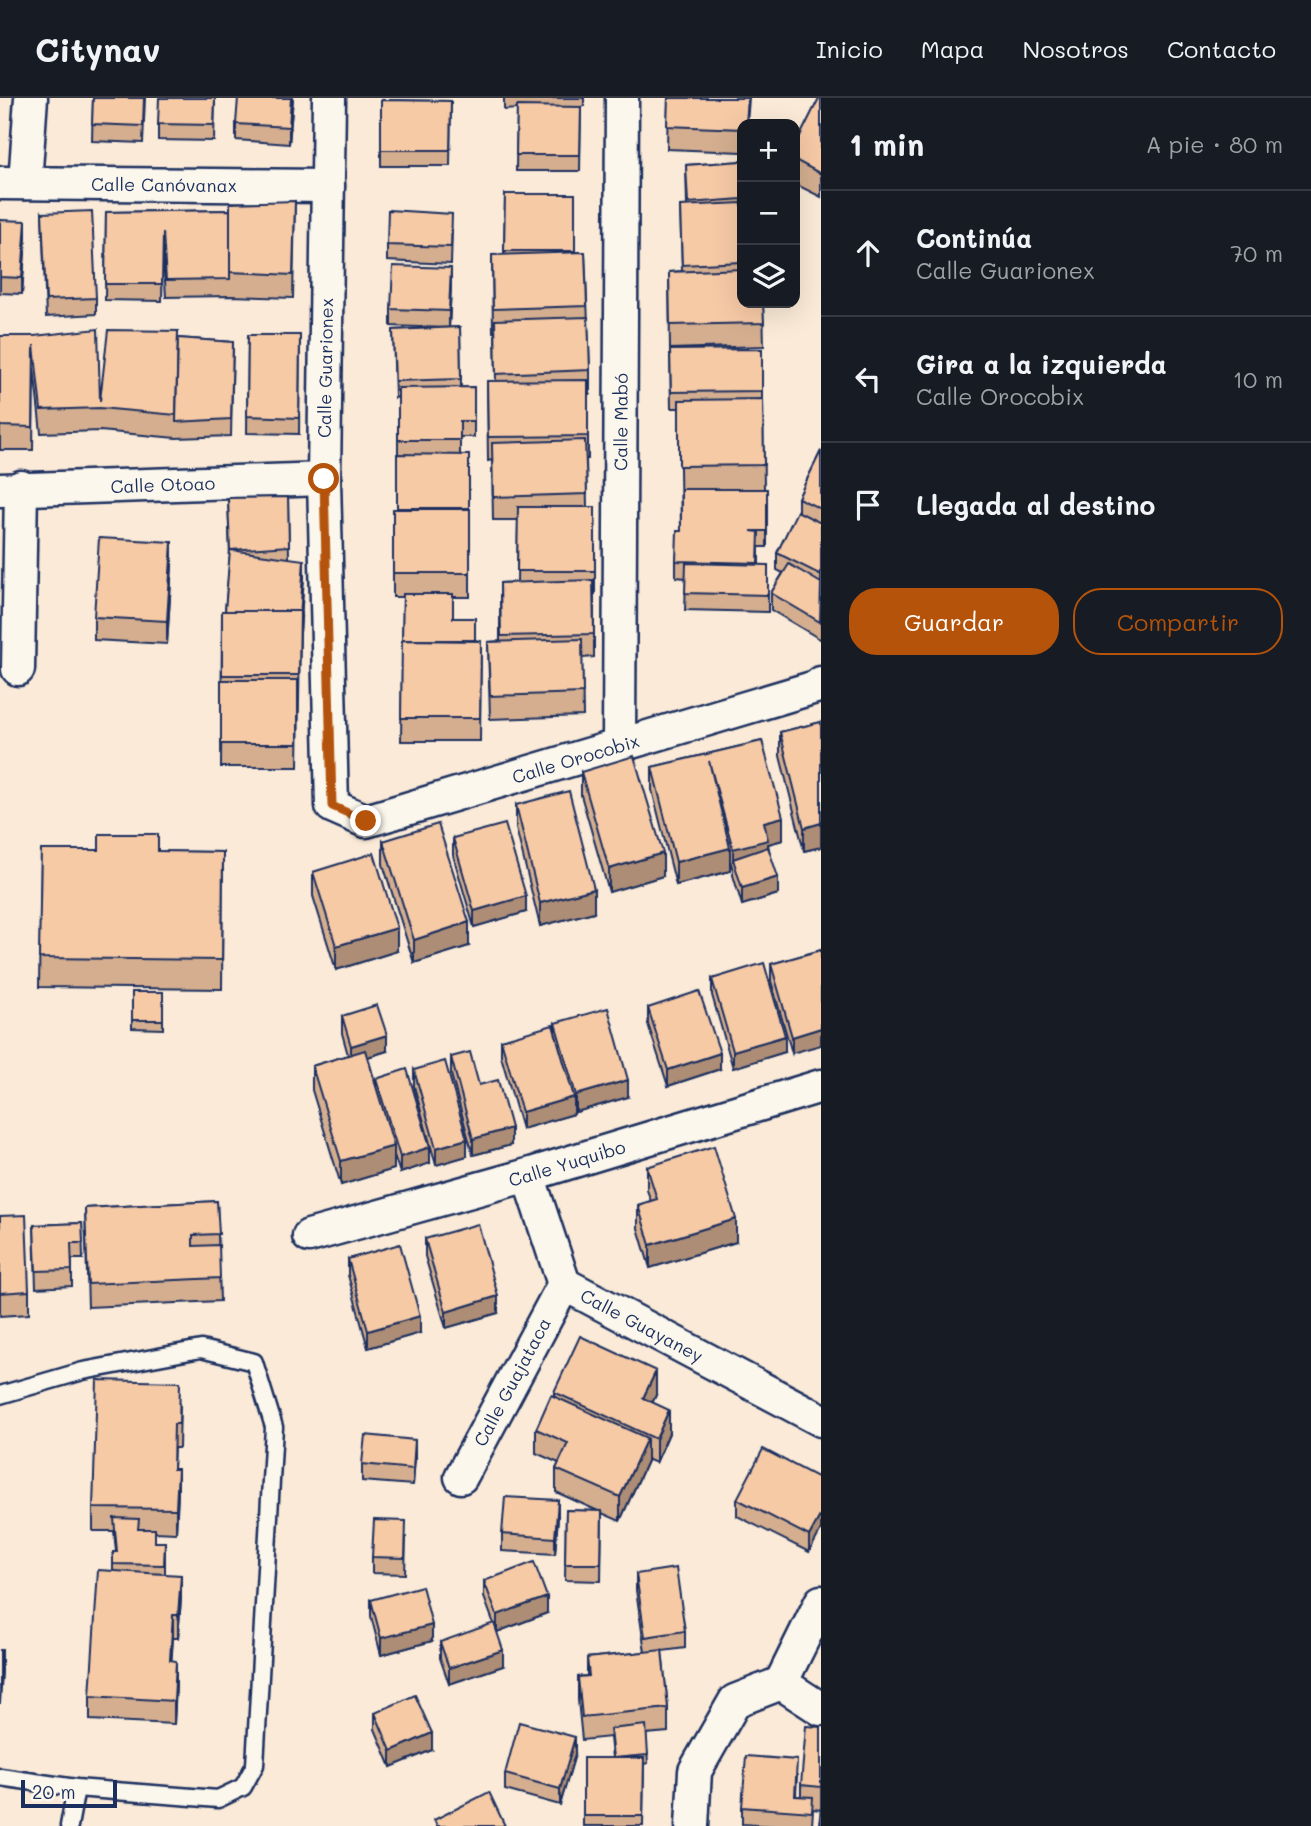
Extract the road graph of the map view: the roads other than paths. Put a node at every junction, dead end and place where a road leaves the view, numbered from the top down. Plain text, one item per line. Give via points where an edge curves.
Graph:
1 (31, 98) edge
2 (330, 98) edge
3 (622, 98) edge
4 (12, 183) edge
5 (328, 186) junction
6 (324, 479) junction
7 (10, 489) edge
8 (18, 669) dead end
9 (821, 683) edge
10 (619, 744) junction
11 (332, 806) joint
12 (821, 1086) edge
13 (528, 1175) junction
14 (309, 1236) dead end
15 (564, 1284) junction
16 (0, 1395) edge
17 (821, 1420) edge
18 (461, 1477) dead end
19 (821, 1602) edge
20 (781, 1683) junction
21 (821, 1709) edge
22 (0, 1777) edge
23 (76, 1788) junction
24 (69, 1826) edge
25 (692, 1826) edge

1 - 4 street
2 - 5 street, Calle Guarionex
3 - 10 street, Calle Mabó
4 - 5 street, Calle Canóvanax
5 - 6 street, Calle Guarionex
6 - 7 street, Calle Otoao
6 - 11 street, Calle Guarionex
7 - 8 street
9 - 10 street, Calle Orocobix
10 - 11 street, Calle Orocobix via 366,821
12 - 13 street, Calle Yuquibo
13 - 14 street, Calle Yuquibo
13 - 15 street, Calle Guayaney
15 - 17 street, Calle Guayaney
15 - 18 street, Calle Guajataca
16 - 23 lane via 83,1371 201,1349 254,1362 274,1427 255,1765 243,1787 218,1798
19 - 20 street
20 - 21 street
20 - 25 street via 735,1701 695,1771
22 - 23 lane
23 - 24 lane

